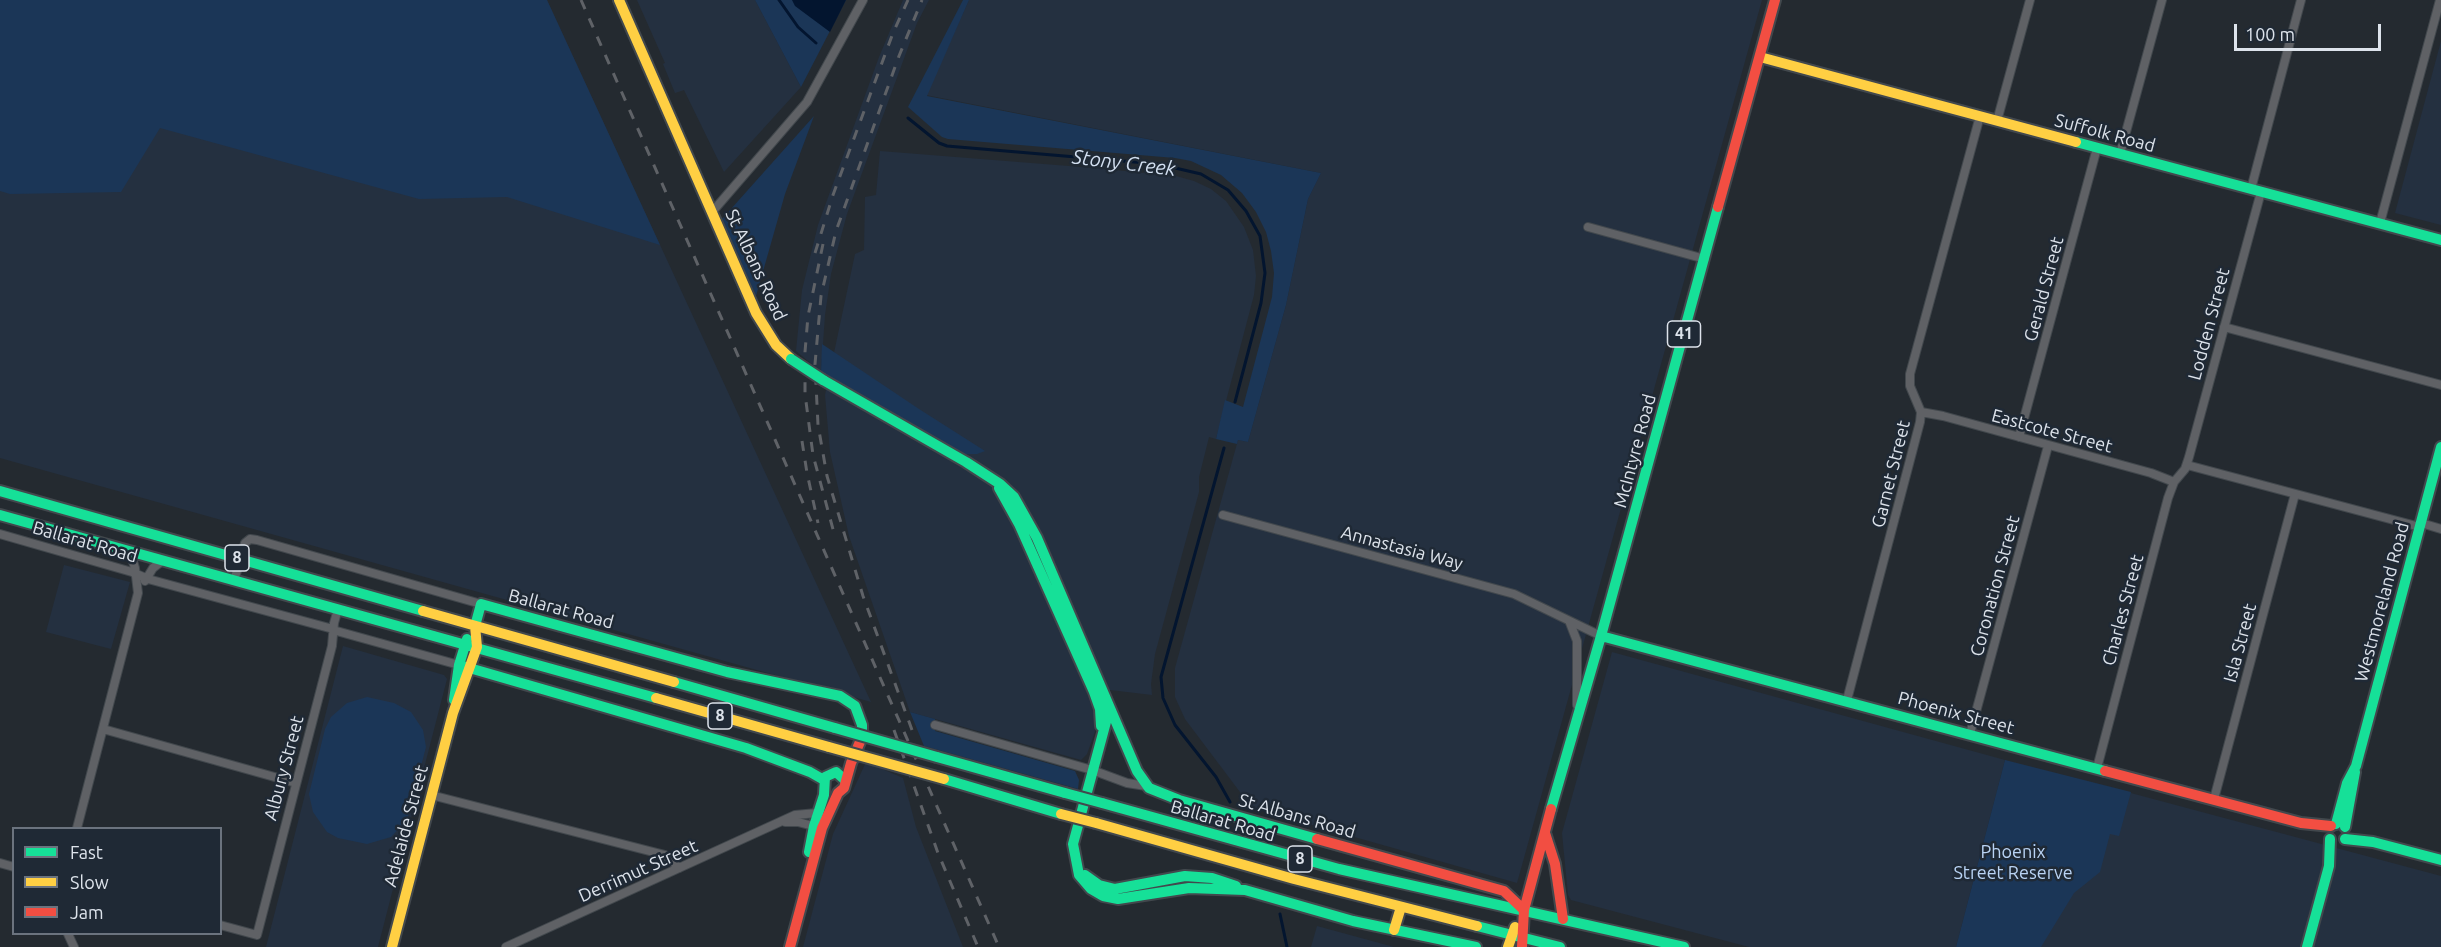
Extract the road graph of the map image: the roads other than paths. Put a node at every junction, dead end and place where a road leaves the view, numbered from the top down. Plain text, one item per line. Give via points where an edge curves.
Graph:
1 (619, 0) edge
2 (863, 0) edge
3 (1775, 0) edge
4 (2030, 0) edge
5 (2162, 0) edge
6 (2301, 0) edge
7 (2440, 0) edge
8 (1760, 57) junction
9 (1980, 116) junction
10 (1997, 121) junction
11 (2097, 148) junction
12 (2120, 154) junction
13 (2256, 190) junction
14 (712, 211) junction
15 (2380, 223) junction
16 (1588, 227) dead end
17 (2441, 240) edge
18 (1705, 260) junction
19 (2224, 327) junction
20 (2441, 385) edge
21 (1921, 412) junction
22 (2019, 438) junction
23 (2048, 446) junction
24 (2441, 447) edge
25 (2187, 465) junction
26 (2174, 482) junction
27 (0, 491) edge
28 (2295, 494) junction
29 (0, 515) edge
30 (1223, 515) dead end
31 (2420, 525) junction
32 (2441, 529) edge
33 (0, 534) edge
34 (130, 552) junction
35 (239, 559) junction
36 (162, 561) junction
37 (136, 573) junction
38 (146, 578) junction
39 (234, 581) junction
40 (138, 593) junction
41 (481, 604) junction
42 (338, 609) junction
43 (1569, 621) junction
44 (475, 626) junction
45 (333, 630) junction
46 (1074, 636) junction
47 (1601, 636) junction
48 (464, 644) junction
49 (477, 647) junction
50 (465, 667) junction
51 (1847, 700) junction
52 (1107, 702) junction
53 (935, 725) dead end
54 (1576, 725) junction
55 (103, 729) junction
56 (1970, 734) junction
57 (1101, 739) junction
58 (2097, 768) junction
59 (1092, 770) junction
60 (845, 780) junction
61 (296, 783) junction
62 (824, 784) junction
63 (1146, 786) junction
64 (838, 793) junction
65 (431, 795) junction
66 (2214, 800) junction
67 (817, 813) junction
68 (783, 822) junction
69 (77, 827) edge
70 (818, 827) junction
71 (1545, 833) junction
72 (2338, 833) junction
73 (2441, 860) edge
74 (1076, 865) junction
75 (680, 868) junction
76 (1198, 876) junction
77 (1199, 888) junction
78 (1245, 890) junction
79 (1401, 907) junction
80 (1524, 910) junction
81 (1563, 919) junction
82 (222, 926) edge
83 (1395, 930) junction
84 (1511, 934) junction
85 (1523, 942) edge
86 (392, 947) edge
87 (506, 947) edge
88 (790, 947) edge
89 (1448, 947) edge
90 (1476, 947) edge
91 (1508, 947) edge
92 (1560, 947) edge
93 (1684, 947) edge
94 (2307, 947) edge

1 - 14 main road, St Albans Road
2 - 14 street via 807,102
3 - 8 main road, McIntyre Road / 41
4 - 10 street
5 - 12 street
6 - 13 street, Lodden Street
7 - 15 street
8 - 9 main road, Suffolk Road
8 - 18 main road, McIntyre Road / 41
9 - 10 main road, Suffolk Road
9 - 21 street, Garnet Street via 1910,374 1911,392
10 - 11 main road, Suffolk Road
11 - 12 main road, Suffolk Road
11 - 22 street, Gerald Street
12 - 13 main road, Suffolk Road
13 - 15 main road, Suffolk Road
13 - 19 street, Lodden Street
14 - 46 main road, St Albans Road, bridge via 756,313 776,345 823,380 991,478 1014,497
15 - 17 main road, Suffolk Road
16 - 18 street
18 - 47 main road, McIntyre Road / 41
19 - 20 street
19 - 25 street, Lodden Street
21 - 22 street, Eastcote Street
21 - 51 street, Garnet Street
22 - 23 street, Eastcote Street
23 - 26 street, Eastcote Street
23 - 56 street, Coronation Street
24 - 31 main road, Westmoreland Road
25 - 26 street, Charles Street
25 - 28 street
26 - 58 street, Charles Street
27 - 35 main road, Ballarat Road / 8
28 - 31 street
28 - 66 street, Isla Street
29 - 34 main road, Ballarat Road / 8
30 - 43 street, Annastasia Way via 1514,594
31 - 32 street
31 - 72 main road, Westmoreland Road via 2355,766 2347,783
33 - 37 street, Ballarat Road
34 - 36 main road, Ballarat Road / 8
34 - 37 street
35 - 39 street, Ballarat Road
35 - 41 street, Ballarat Road via 245,543 257,540
35 - 44 main road, Ballarat Road / 8
36 - 38 street
36 - 39 main road, Ballarat Road / 8
37 - 38 street, Ballarat Road
37 - 40 street
38 - 40 street
38 - 45 street, Ballarat Road
39 - 42 main road, Ballarat Road / 8
40 - 55 street
41 - 44 main road
41 - 60 main road, Ballarat Road via 727,672 840,696 855,706 863,732
42 - 45 street, Albury Street
42 - 48 main road, Ballarat Road / 8
43 - 47 street, Annastasia Way
43 - 54 street via 1577,641
44 - 48 main road, Adelaide Street
44 - 49 main road, Adelaide Street
44 - 80 main road, Ballarat Road / 8, bridge via 1291,857
45 - 50 street, Ballarat Road
45 - 61 street, Albury Street
46 - 52 main road, St Albans Road
46 - 57 main road, St Albans Road via 1100,709
47 - 51 main road, Phoenix Street
47 - 54 main road, McIntyre Road / 41
48 - 49 main road, Ballarat Road / 8
48 - 50 main road, Adelaide Street
49 - 50 main road, Adelaide Street
49 - 79 main road, Ballarat Road / 8, bridge
50 - 62 main road, Ballarat Road via 746,748 810,772
50 - 65 main road, Adelaide Street
51 - 56 main road, Phoenix Street
52 - 57 main road, St Albans Road
52 - 63 main road, St Albans Road
53 - 59 street
54 - 71 main road, McIntyre Road / 41
55 - 61 street
55 - 69 street
56 - 58 main road, Phoenix Street
57 - 59 main road, St Albans Road
58 - 66 main road, Phoenix Street
59 - 63 street
59 - 74 main road, St Albans Road via 1073,844
60 - 62 main road via 833,772
60 - 64 main road
61 - 82 street, Albury Street via 257,935
62 - 64 main road via 832,794
62 - 67 main road
63 - 80 main road, St Albans Road via 1162,795 1504,891
64 - 70 main road
65 - 75 street via 665,855
65 - 86 main road, Adelaide Street
66 - 72 main road, Phoenix Street
67 - 68 street, Derrimut Street via 795,815
67 - 70 main road
68 - 70 street
68 - 75 street, Derrimut Street
70 - 88 main road
71 - 80 main road, McIntyre Road / 41
71 - 81 main road via 1555,864
72 - 73 main road, Phoenix Street
72 - 94 main road, Westmoreland Road
74 - 76 main road via 1094,883 1111,889
74 - 77 main road via 1088,887 1113,898
75 - 87 street, Derrimut Street
76 - 77 main road
76 - 78 main road via 1222,880
77 - 78 main road
78 - 83 main road
79 - 83 main road
79 - 84 main road, Ballarat Road / 8
80 - 81 main road, Ballarat Road / 8
80 - 84 main road, 41
80 - 85 main road, 41
81 - 93 main road, Ballarat Road / 8
83 - 89 main road
83 - 90 main road
84 - 85 main road, Ballarat Road / 8
84 - 91 main road, 41
85 - 92 main road, Ballarat Road / 8

